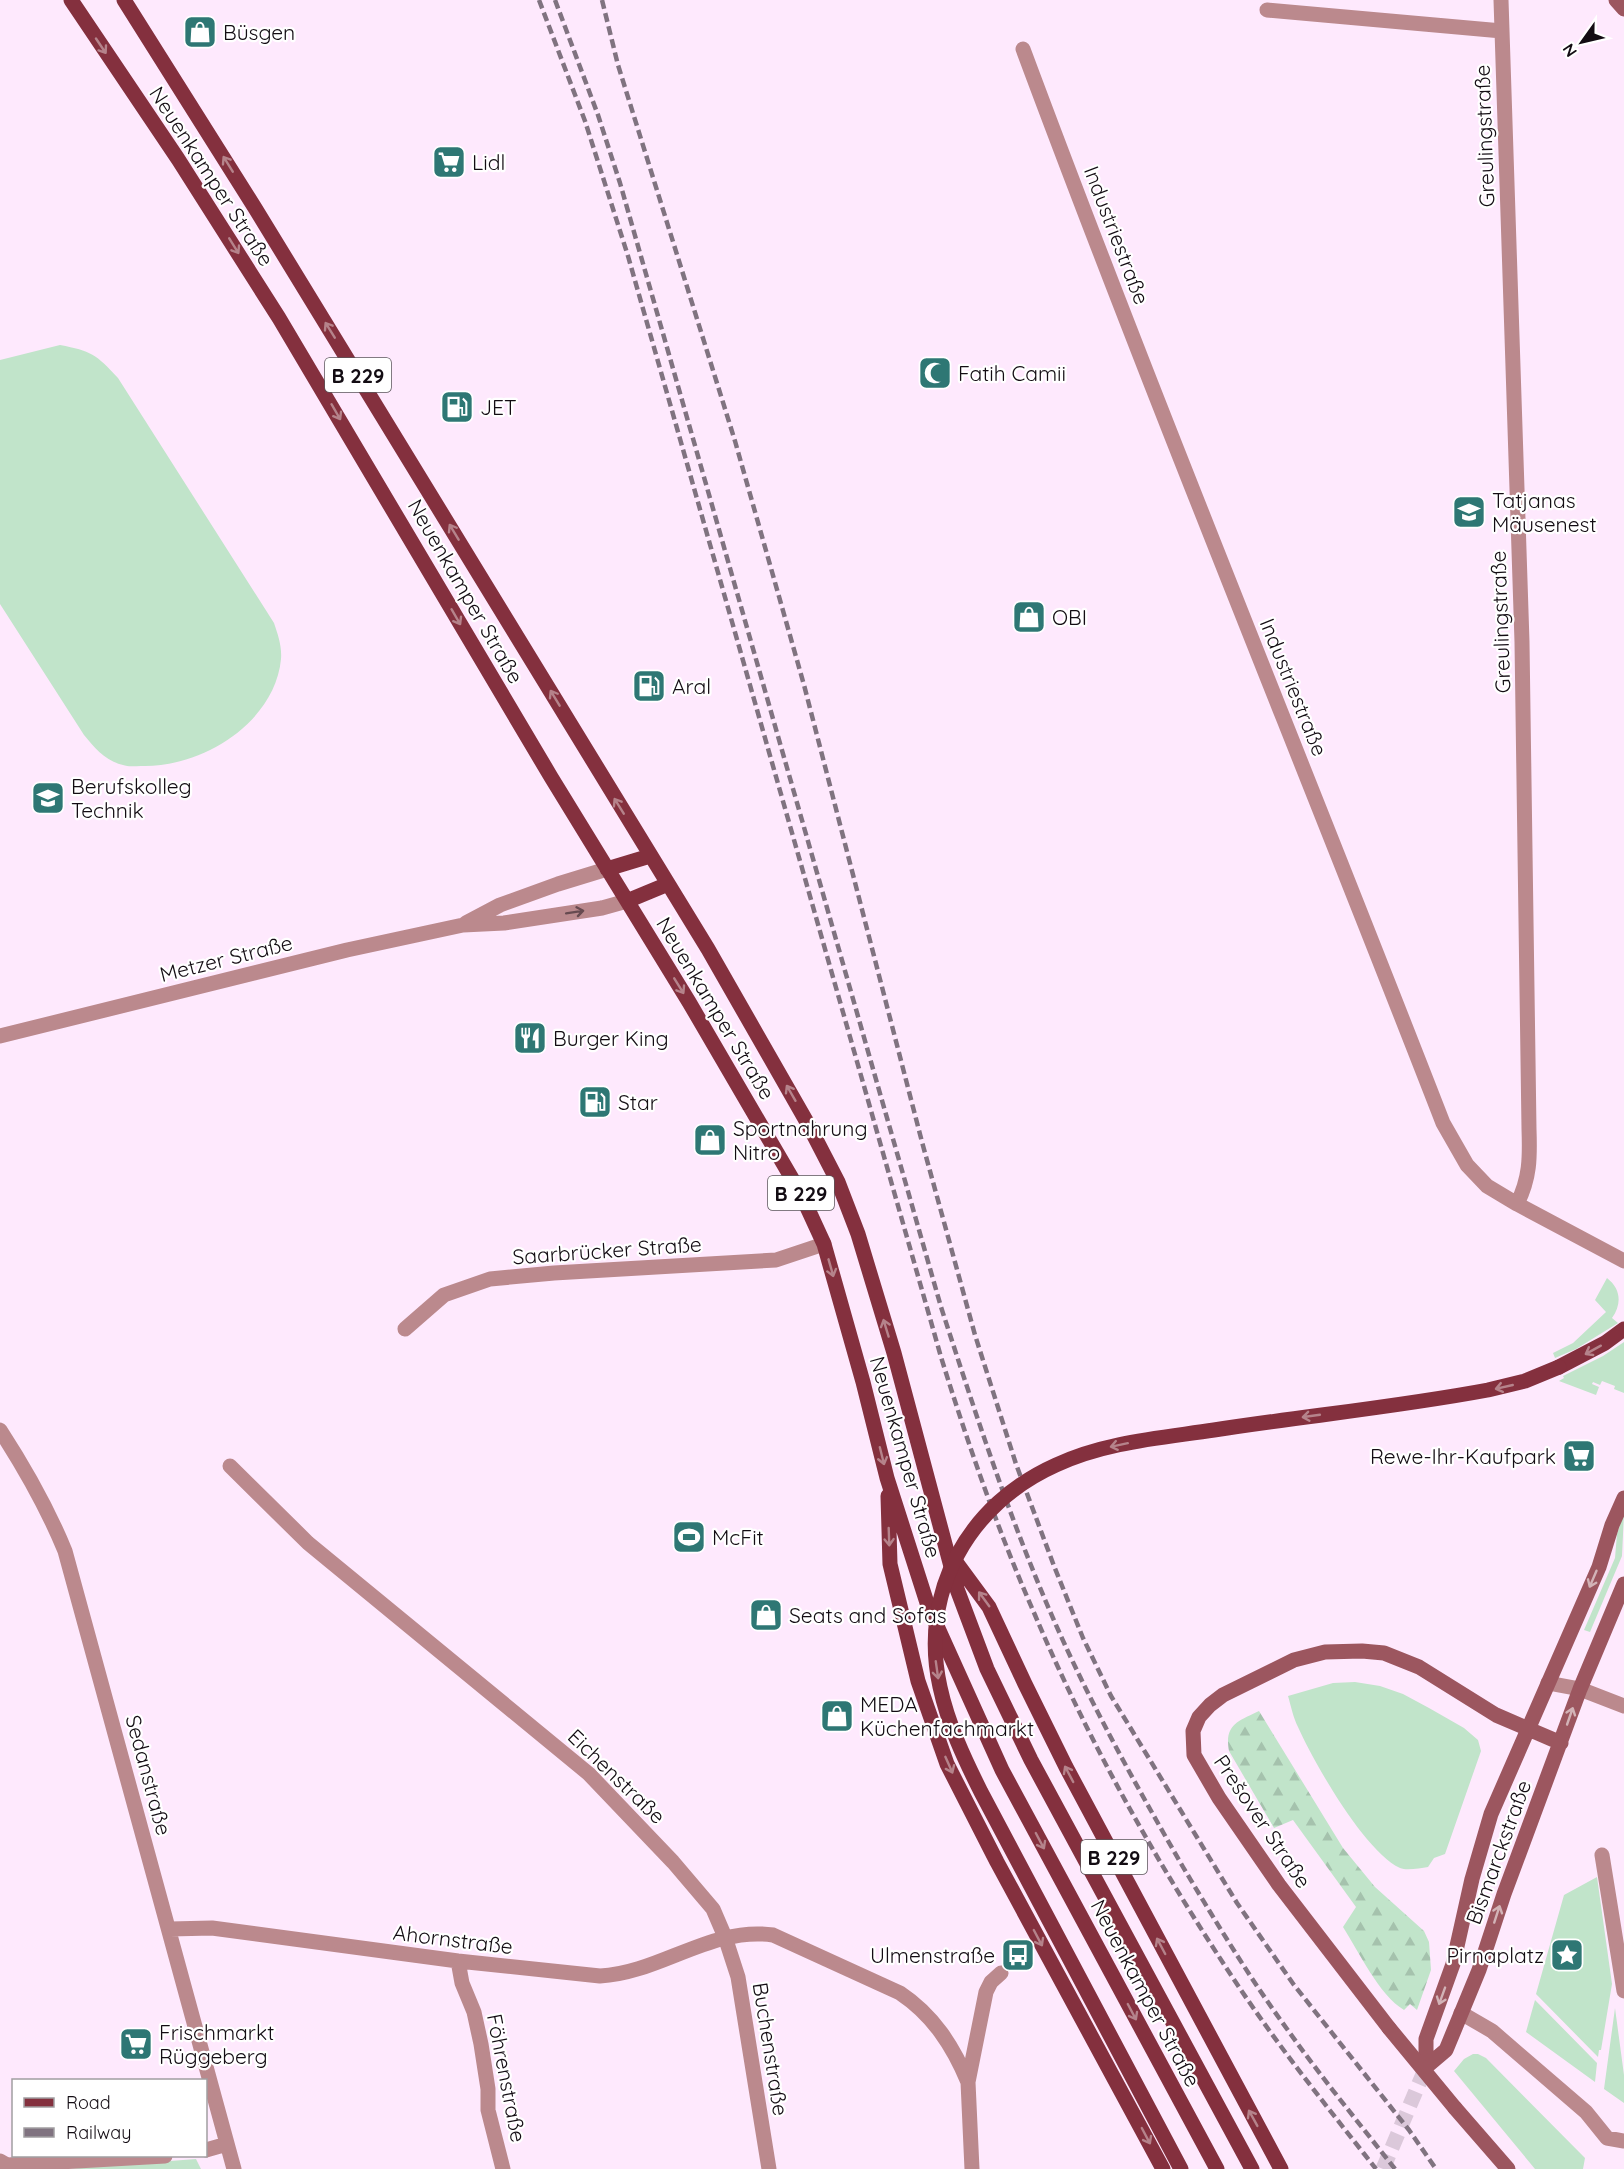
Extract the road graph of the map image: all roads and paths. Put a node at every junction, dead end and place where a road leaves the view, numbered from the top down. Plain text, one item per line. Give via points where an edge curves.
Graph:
1 (70, 0) edge
2 (124, 0) edge
3 (1501, 0) edge
4 (1616, 0) edge
5 (1624, 9) edge
6 (1267, 10) dead end
7 (1502, 31) junction
8 (1023, 49) dead end
9 (650, 856) junction
10 (608, 869) junction
11 (668, 884) junction
12 (627, 901) junction
13 (463, 925) junction
14 (0, 1036) edge
15 (1517, 1204) junction
16 (824, 1244) junction
17 (1624, 1261) edge
18 (405, 1329) dead end
19 (1624, 1329) edge
20 (0, 1430) edge
21 (230, 1467) dead end
22 (887, 1478) junction
23 (1624, 1498) edge
24 (945, 1546) junction
25 (1624, 1584) edge
26 (1548, 1683) junction
27 (1580, 1689) junction
28 (1624, 1706) edge
29 (1527, 1730) junction
30 (1561, 1743) junction
31 (1602, 1855) dead end
32 (170, 1929) junction
33 (725, 1937) junction
34 (458, 1961) junction
35 (1001, 1973) dead end
36 (1624, 1991) edge
37 (1461, 2013) junction
38 (968, 2082) junction
39 (1624, 2141) edge
40 (227, 2144) junction
41 (207, 2150) edge
42 (138, 2157) edge
43 (0, 2161) edge
44 (234, 2169) edge
45 (503, 2169) edge
46 (769, 2169) edge
47 (972, 2169) edge
48 (1163, 2169) edge
49 (1181, 2169) edge
50 (1217, 2169) edge
51 (1252, 2169) edge
52 (1281, 2169) edge
53 (1508, 2169) edge

1 -> 10 main road, Neuenkamper Straße / B 229 via 279,318
9 -> 2 main road, Neuenkamper Straße / B 229 via 347,357
3 - 7 street, Greulingstraße
4 - 5 main road
6 - 7 street
7 - 15 street, Greulingstraße via 1522,653 1530,1130 1530,1167
8 - 15 street, Industriestraße via 1443,1123 1475,1174
9 - 10 main road
9 - 11 main road, Neuenkamper Straße / B 229
10 - 12 main road, Neuenkamper Straße / B 229
10 - 13 street, Metzer Straße via 500,904
11 - 12 main road
24 -> 11 main road, Neuenkamper Straße / B 229 via 894,1353 838,1182
13 -> 12 street, Metzer Straße via 504,923
12 -> 16 main road, Neuenkamper Straße / B 229 via 795,1184
13 - 14 street, Metzer Straße
15 - 17 street, Industriestraße
16 - 18 street, Saarbrücker Straße via 776,1260 490,1279 444,1295
16 -> 22 main road, Neuenkamper Straße / B 229
19 -> 49 main road, bridge via 1559,1367 1488,1390 1143,1440 1074,1457 1039,1473 1002,1497 974,1527 955,1558 944,1584 935,1644 939,1686 956,1738
20 - 32 street, Sedanstraße via 49,1511 65,1551
21 - 33 street, Eichenstraße via 308,1543 589,1774 698,1891 713,1909
22 -> 48 main road, B 229 via 890,1564 918,1681 947,1764
22 -> 50 main road, Neuenkamper Straße / B 229 via 928,1606 1002,1770
23 -> 26 main road, Bismarckstraße
24 - 51 main road, Neuenkamper Straße / B 229 via 976,1643 996,1689
52 -> 24 main road, B 229 via 1066,1767 989,1606
25 - 27 main road, Bismarckstraße
26 - 27 street
26 - 29 main road, Bismarckstraße
27 - 28 street
30 -> 27 main road, Bismarckstraße
29 - 30 main road, Prešover Straße
29 -> 37 main road, Bismarckstraße via 1482,1843 1453,1964 1426,2039 1426,2067 1446,2050
29 - 53 main road, Prešover Straße, bridge via 1419,1666 1384,1653 1325,1652 1288,1663 1223,1695 1204,1711 1195,1725 1192,1741 1194,1755 1224,1807 1286,1894 1389,2028
37 -> 30 main road, Bismarckstraße
31 - 36 street
32 - 34 street, Ahornstraße via 212,1928
32 - 40 street, Sedanstraße
33 - 34 street, Ahornstraße via 620,1975 585,1976
33 - 38 street via 757,1932 773,1935 900,1993 925,2013 946,2038
33 - 46 street, Buchenstraße via 738,1977
34 - 45 street, Föhrenstraße via 481,2044 488,2110
35 - 38 street via 986,1992
37 - 39 street via 1492,2031 1586,2112 1607,2138
38 - 47 street
40 - 41 street
40 - 44 street, Sedanstraße
42 - 43 street via 8,2165

